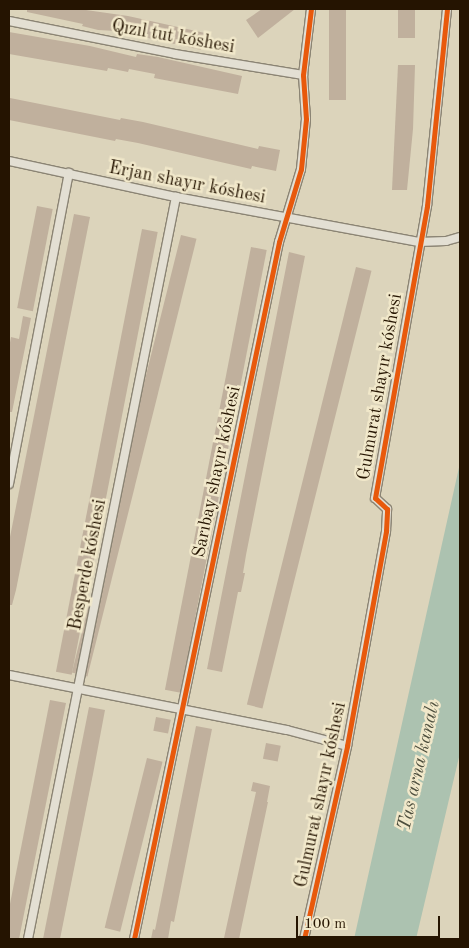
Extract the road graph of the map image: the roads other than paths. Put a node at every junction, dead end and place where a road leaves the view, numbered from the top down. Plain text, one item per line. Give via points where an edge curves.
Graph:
1 (311, 9) edge
2 (447, 9) edge
3 (9, 21) edge
4 (303, 75) junction
5 (9, 161) edge
6 (69, 174) junction
7 (176, 197) junction
8 (287, 218) junction
9 (460, 237) edge
10 (419, 242) junction
11 (9, 484) edge
12 (9, 675) edge
13 (79, 688) junction
14 (181, 710) junction
15 (347, 746) junction
16 (28, 939) edge
17 (134, 939) edge
18 (304, 939) edge

1 - 4 street, Sarıbay shayır kóshesi
2 - 10 street, Gulmurat shayır kóshesi via 427,206
3 - 4 street, Qızıl tut kóshesi via 174,54
4 - 8 street, Sarıbay shayır kóshesi via 306,119 301,169
5 - 6 street, Erjan shayır kóshesi
6 - 7 street, Erjan shayır kóshesi
6 - 11 street
7 - 8 street, Erjan shayır kóshesi
7 - 13 street, Besperde kóshesi
8 - 10 street, Erjan shayır kóshesi
8 - 14 street, Sarıbay shayır kóshesi via 277,251
9 - 10 street, Erjan shayır kóshesi
10 - 15 street, Gulmurat shayır kóshesi via 375,498 387,509 386,530
12 - 13 street
13 - 14 street
13 - 16 street, Besperde kóshesi
14 - 15 street via 287,730
14 - 17 street, Sarıbay shayır kóshesi
15 - 18 street, Gulmurat shayır kóshesi

